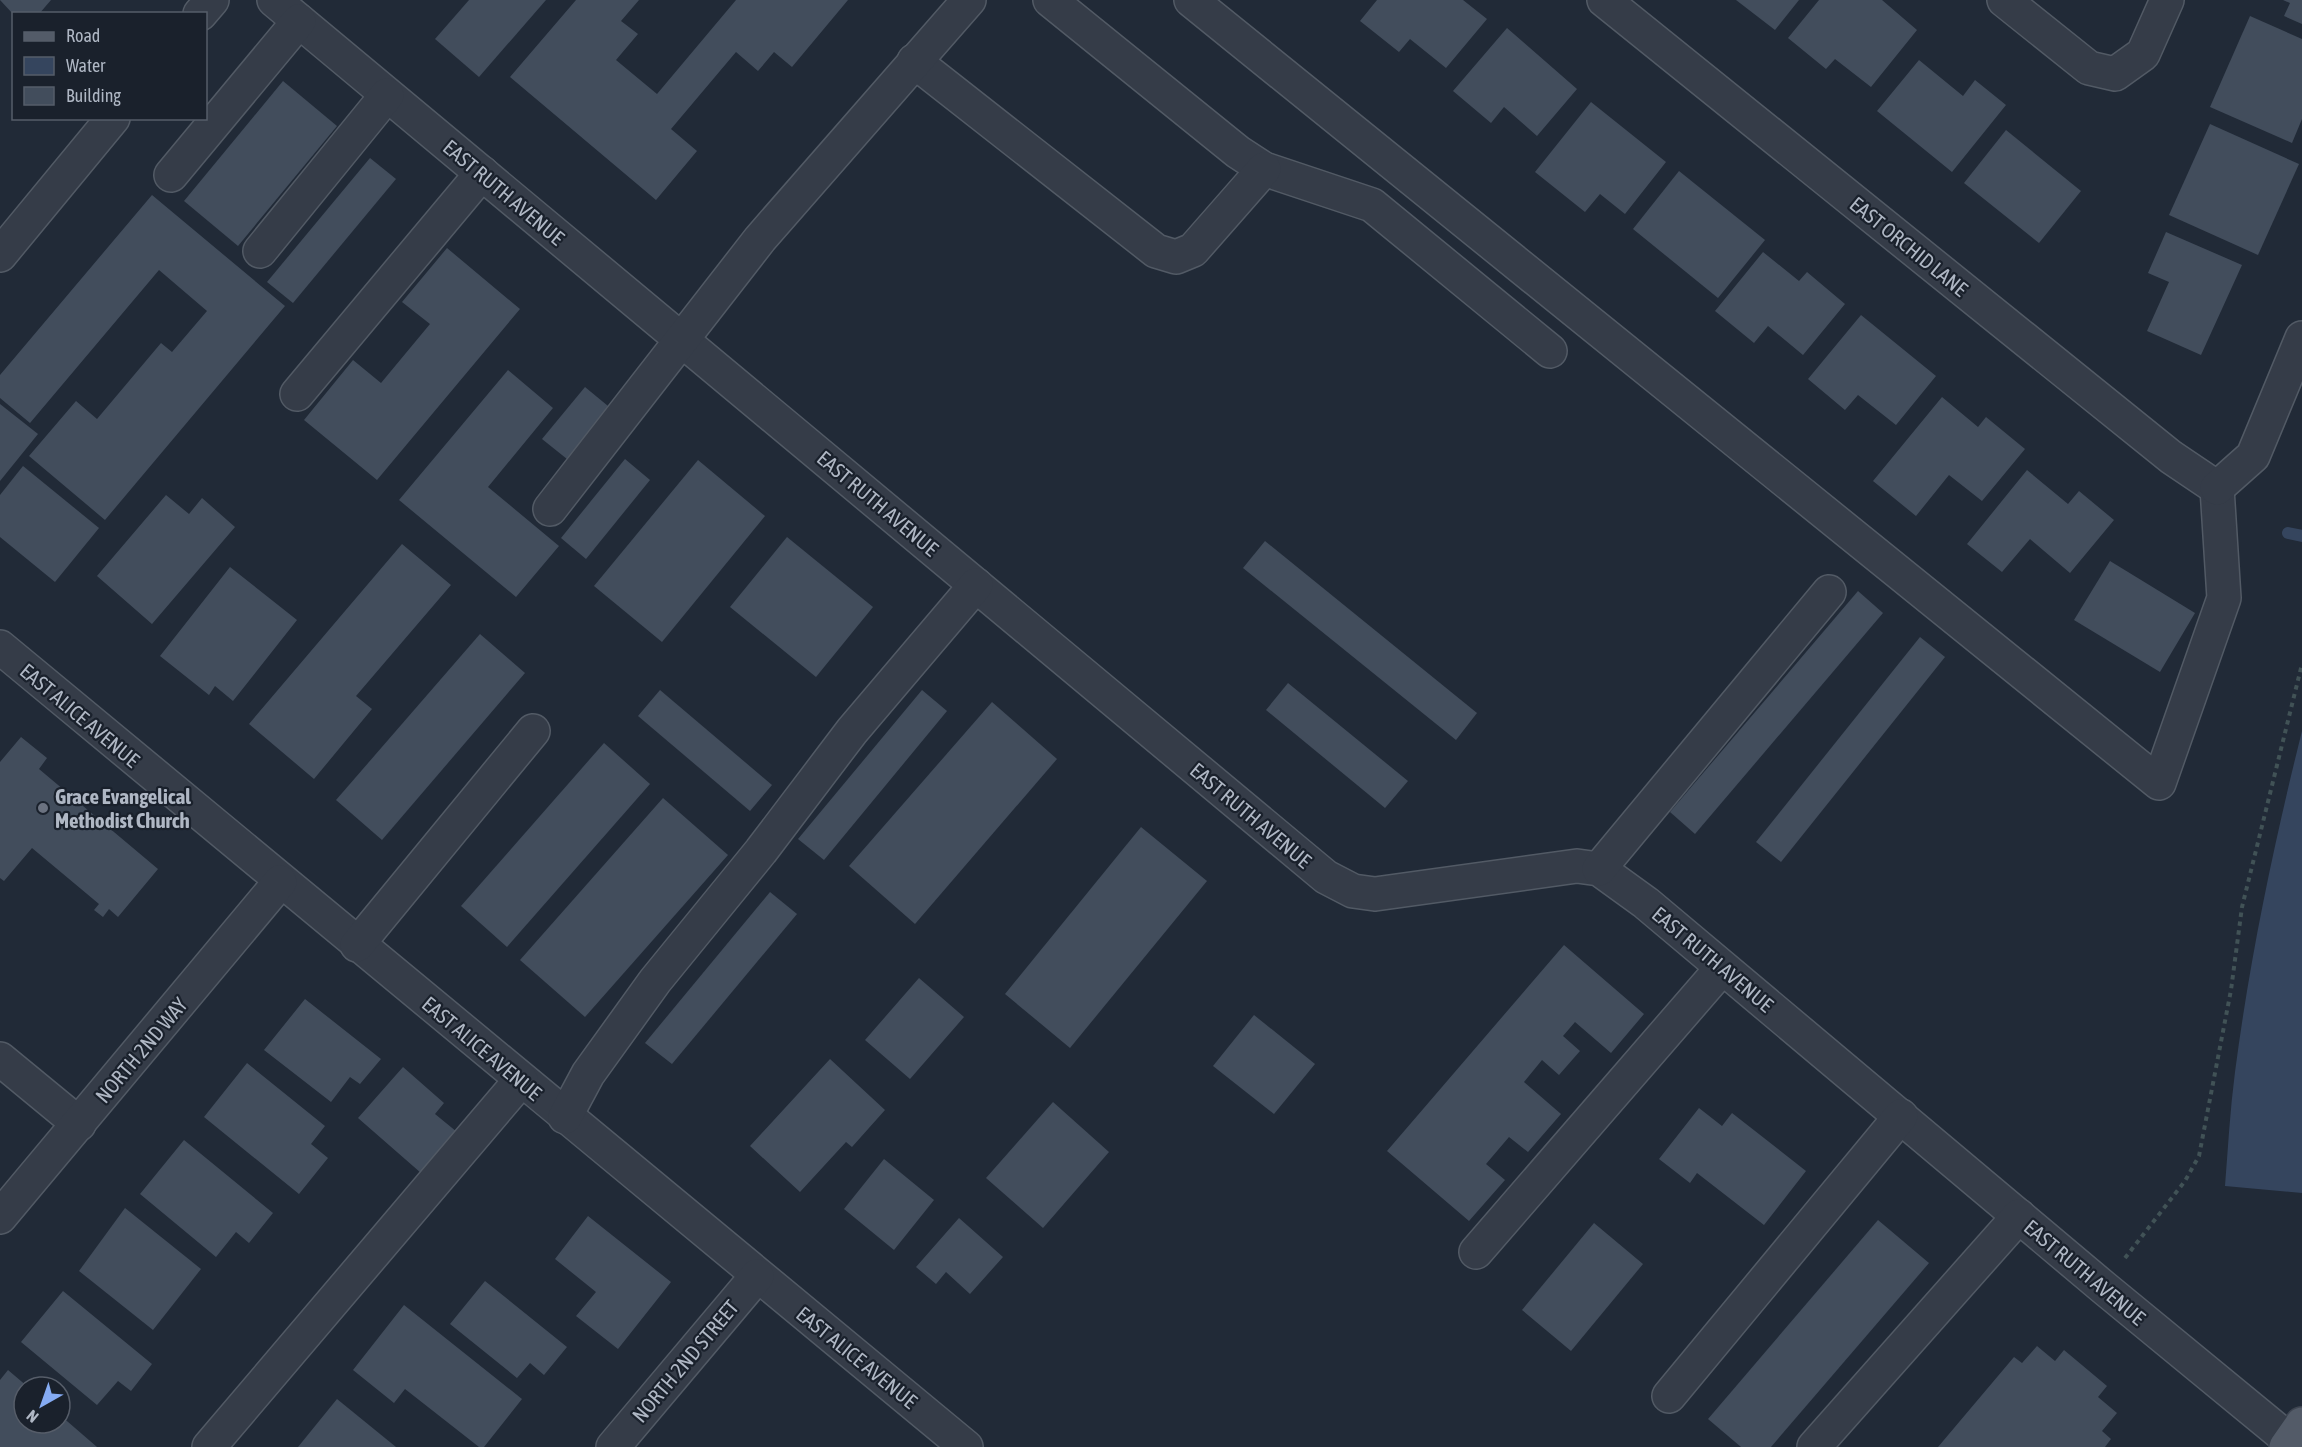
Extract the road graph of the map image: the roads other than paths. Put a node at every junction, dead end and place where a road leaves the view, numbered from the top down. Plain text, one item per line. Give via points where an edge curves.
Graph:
1 (212, 0) edge
2 (274, 0) edge
3 (969, 0) edge
4 (1050, 0) edge
5 (1191, 0) edge
6 (1604, 0) edge
7 (2004, 0) edge
8 (2167, 0) edge
9 (202, 12) edge
10 (299, 21) junction
11 (914, 61) junction
12 (387, 95) junction
13 (111, 120) edge
14 (1264, 169) junction
15 (482, 173) junction
16 (171, 175) dead end
17 (260, 251) dead end
18 (0, 255) edge
19 (680, 338) junction
20 (2302, 338) edge
21 (1550, 351) dead end
22 (297, 394) dead end
23 (2217, 488) junction
24 (550, 509) dead end
25 (976, 585) junction
26 (1829, 592) dead end
27 (0, 647) edge
28 (533, 731) dead end
29 (1599, 869) junction
30 (280, 882) junction
31 (357, 945) junction
32 (1722, 968) junction
33 (0, 1059) edge
34 (521, 1080) junction
35 (565, 1116) junction
36 (1901, 1116) junction
37 (79, 1124) junction
38 (2019, 1216) junction
39 (0, 1217) edge
40 (1476, 1252) dead end
41 (757, 1276) junction
42 (1669, 1396) dead end
43 (2289, 1440) edge
44 (210, 1447) edge
45 (613, 1447) edge
46 (966, 1447) edge
47 (1814, 1447) edge

1 - 9 street
2 - 10 street, EAST RUTH AVENUE
3 - 11 street
4 - 14 street
5 - 23 street via 2159,783 2224,598
6 - 23 street, EAST ORCHID LANE via 2170,457
7 - 8 street via 2089,68 2115,74 2143,54
10 - 12 street, EAST RUTH AVENUE
10 - 16 street
11 - 14 street via 1156,251 1176,257 1192,250
11 - 19 street
12 - 15 street, EAST RUTH AVENUE
12 - 17 street
13 - 18 street
14 - 21 street via 1372,205
15 - 19 street, EAST RUTH AVENUE
15 - 22 street
19 - 24 street
19 - 25 street, EAST RUTH AVENUE
20 - 23 street via 2253,456
25 - 29 street, EAST RUTH AVENUE via 1326,877 1353,891 1375,894 1544,868
25 - 35 street via 852,731 655,981 588,1074
26 - 29 street
27 - 30 street, EAST ALICE AVENUE
28 - 31 street
29 - 32 street, EAST RUTH AVENUE
30 - 31 street, EAST ALICE AVENUE
30 - 37 street, NORTH 2ND WAY
31 - 34 street, EAST ALICE AVENUE
32 - 36 street, EAST RUTH AVENUE
32 - 40 street
33 - 37 street
34 - 35 street, EAST ALICE AVENUE
34 - 44 street
35 - 41 street, EAST ALICE AVENUE
36 - 38 street, EAST RUTH AVENUE
36 - 42 street
37 - 39 street, NORTH 2ND WAY
38 - 43 street, EAST RUTH AVENUE
38 - 47 street
41 - 45 street, NORTH 2ND STREET
41 - 46 street, EAST ALICE AVENUE

